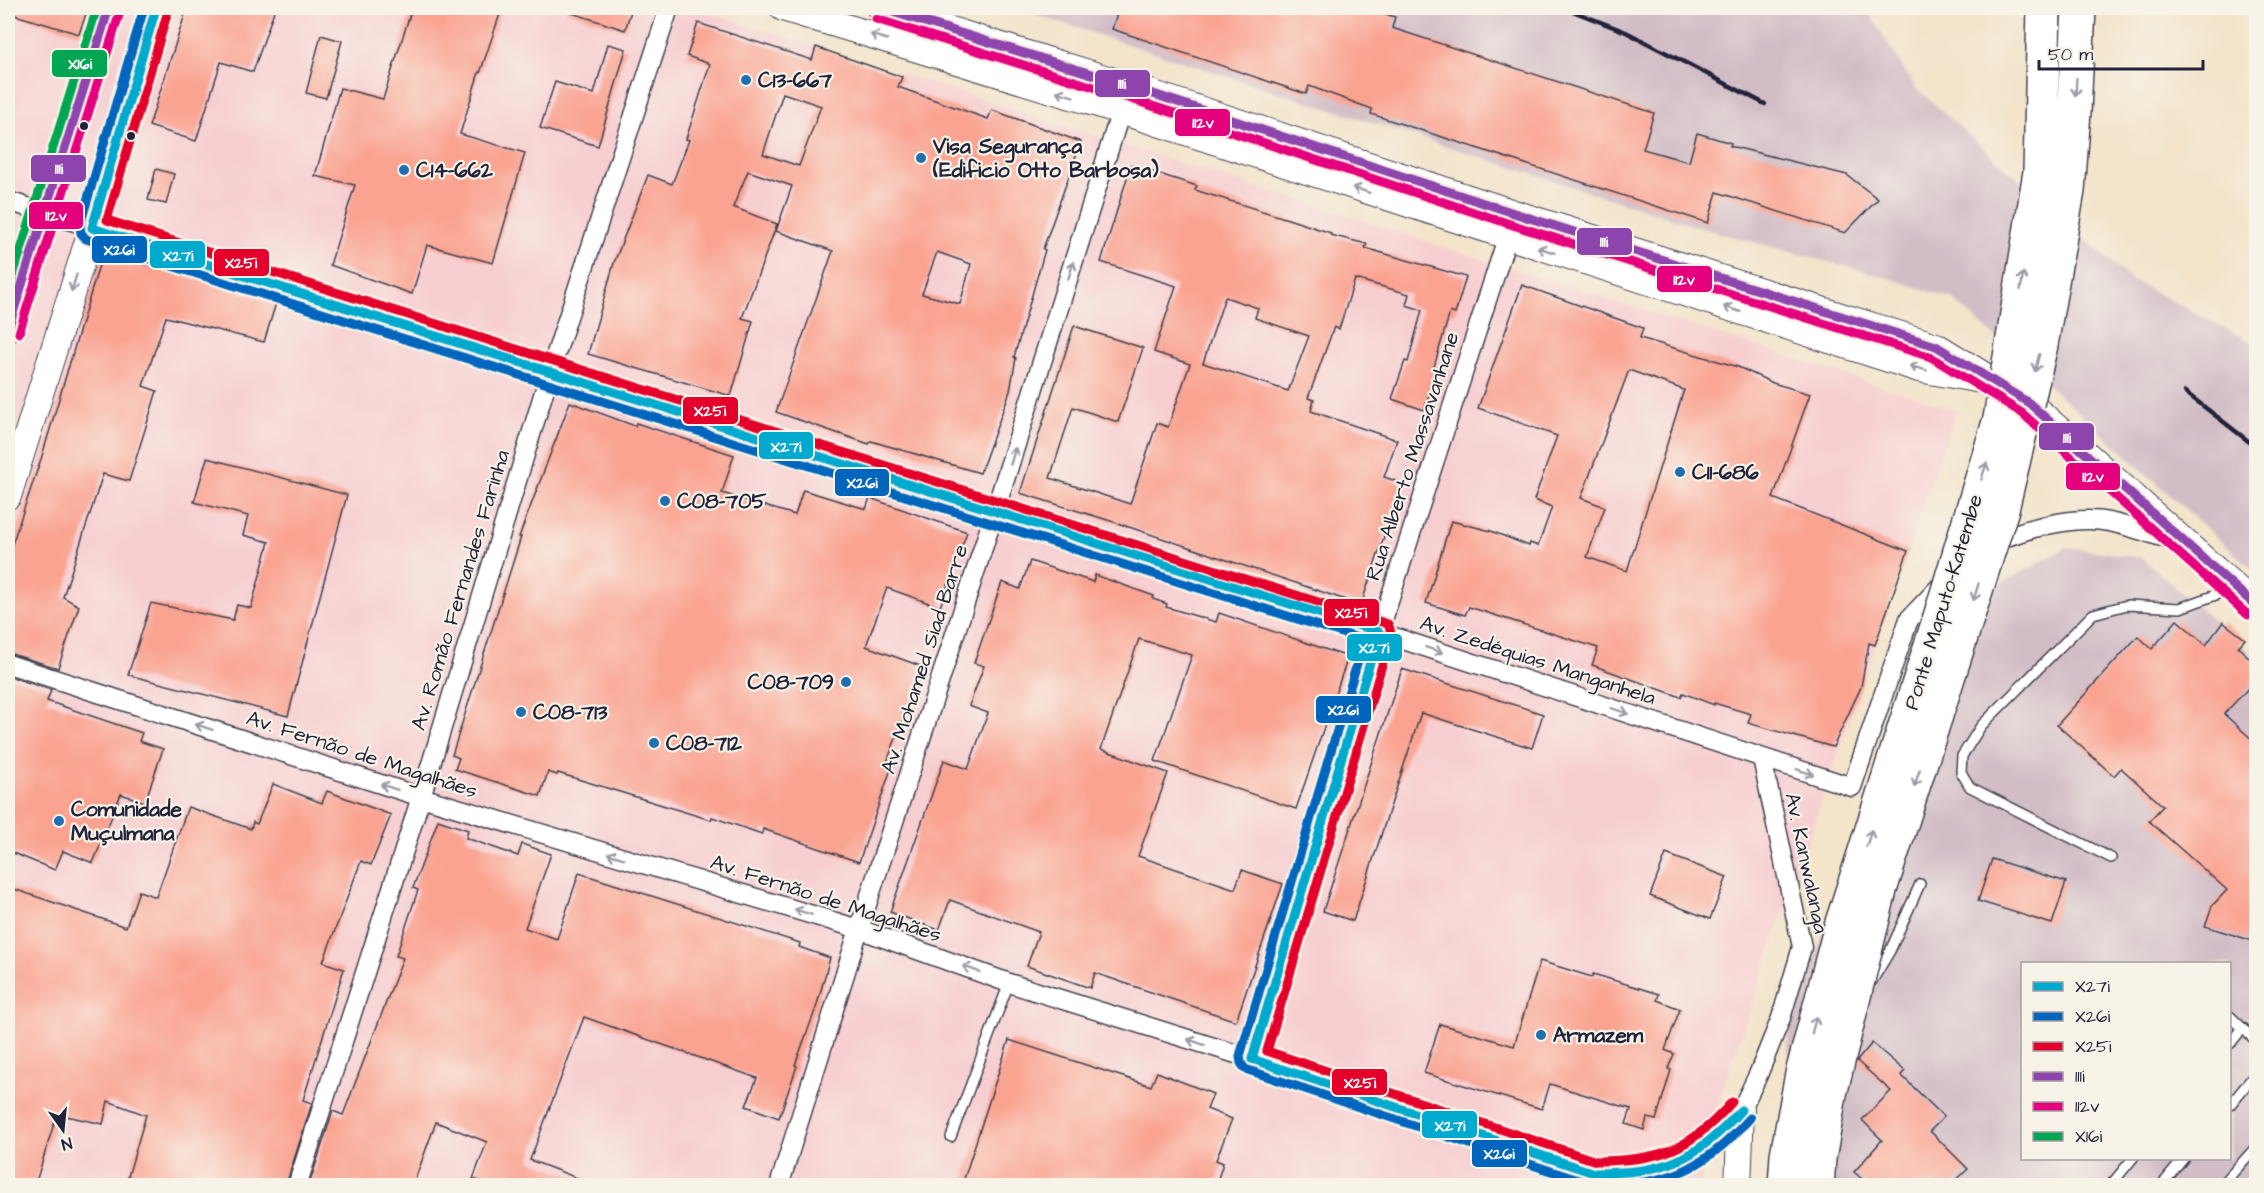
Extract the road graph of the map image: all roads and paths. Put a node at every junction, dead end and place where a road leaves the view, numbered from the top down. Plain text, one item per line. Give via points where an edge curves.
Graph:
1 (109, 8) edge
2 (156, 8) edge
3 (669, 8) edge
4 (783, 8) edge
5 (880, 8) edge
6 (2044, 8) edge
7 (2079, 8) edge
8 (1121, 111) junction
9 (8, 201) edge
10 (43, 212) junction
11 (1517, 213) junction
12 (92, 228) junction
13 (1507, 237) junction
14 (8, 328) edge
15 (549, 372) junction
16 (1996, 383) junction
17 (8, 496) edge
18 (995, 511) junction
19 (2192, 547) junction
20 (2237, 588) junction
21 (2256, 606) edge
22 (1379, 632) junction
23 (8, 664) edge
24 (1762, 758) junction
25 (420, 797) junction
26 (2111, 858) dead end
27 (1920, 884) dead end
28 (859, 929) junction
29 (1009, 983) junction
30 (2231, 1018) edge
31 (2243, 1028) junction
32 (2256, 1041) edge
33 (2231, 1042) edge
34 (1830, 1051) dead end
35 (1252, 1059) junction
36 (2256, 1073) edge
37 (2231, 1103) edge
38 (1741, 1110) junction
39 (951, 1137) dead end
40 (2256, 1147) edge
41 (2131, 1160) edge
42 (2182, 1160) edge
43 (1636, 1179) edge
44 (297, 1185) edge
45 (779, 1185) edge
46 (1738, 1185) edge
47 (1785, 1185) edge
48 (1817, 1185) edge
49 (2110, 1185) edge
50 (2161, 1185) edge
51 (2221, 1185) edge

1 - 10 main road
2 - 12 main road
3 - 15 street, Av. Romão Fernandes Farinha
8 -> 4 main road
5 - 11 main road
47 -> 6 highway, Ponte Maputo-Katembe, bridge via 1802,1074 1840,926 2000,419 2040,172
7 -> 48 highway, Ponte Maputo-Katembe, bridge via 2068,191 2042,345 2002,509 1880,890 1830,1094
13 -> 8 main road
18 -> 8 street, Av. Mohamed Siad Barre
9 - 10 street, Av. Zedéquias Manganhela
10 - 12 street, Av. Zedéquias Manganhela
10 - 14 main road
11 - 13 street, Rua Alberto Massavanhane
11 - 16 main road via 1936,346
12 - 15 street, Av. Zedéquias Manganhela
12 -> 17 main road
16 -> 13 main road via 1919,369
13 - 22 street, Rua Alberto Massavanhane
15 - 18 street, Av. Zedéquias Manganhela
15 - 25 street, Av. Romão Fernandes Farinha
16 - 19 main road via 2029,403
18 - 22 street, Av. Zedéquias Manganhela
18 - 28 street, Av. Mohamed Siad Barre
19 - 20 main road
24 -> 19 street, Av. Zedéquias Manganhela via 1852,787 1909,619 1963,561 1997,542 2079,519 2109,522
20 - 21 main road
20 - 26 lane via 2180,608 2127,605 2092,614 1981,726 1962,756 1960,772 1970,787
22 -> 24 street, Av. Zedéquias Manganhela
22 - 35 street, Rua Alberto Massavanhane
25 -> 23 street, Av. Fernão de Magalhães
24 - 38 street, Av. Kanwalanga via 1802,947 1780,1018
28 -> 25 street, Av. Fernão de Magalhães
25 - 44 street, Av. Romão Fernandes Farinha
27 - 34 lane via 1890,951
29 -> 28 street, Av. Fernão de Magalhães
28 - 45 street, Av. Mohamed Siad Barre
35 -> 29 street, Av. Fernão de Magalhães
29 - 39 lane
30 - 31 lane
31 - 32 lane
31 - 33 lane
35 - 43 street, Av. Fernão de Magalhães via 1594,1173
36 - 37 lane
38 - 43 main road via 1715,1138 1690,1155
38 - 46 main road
40 - 51 lane
41 - 49 lane
42 - 50 lane

